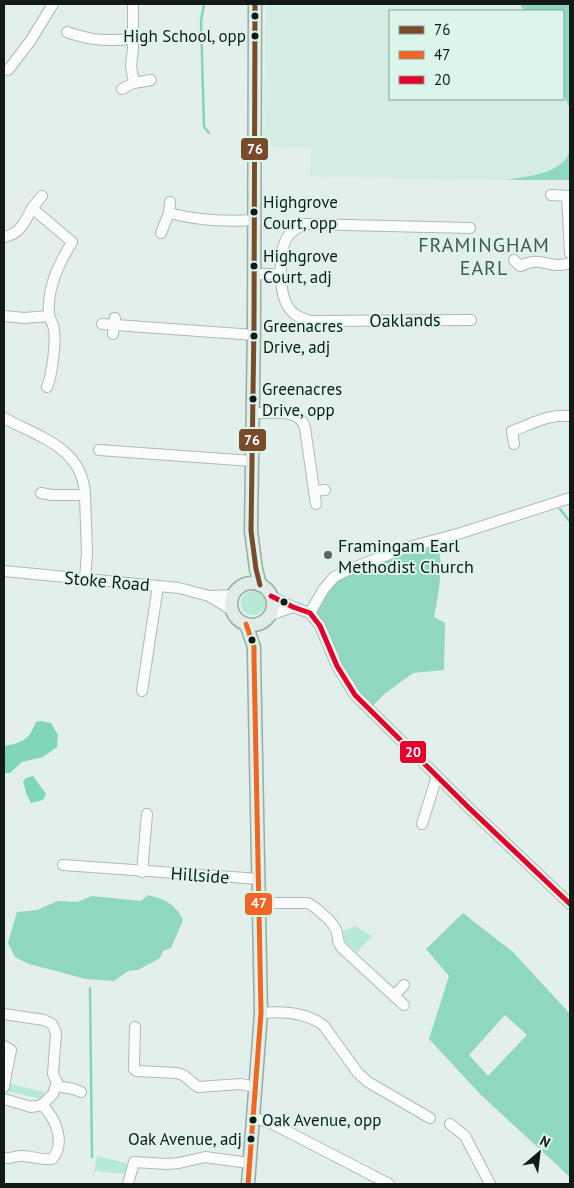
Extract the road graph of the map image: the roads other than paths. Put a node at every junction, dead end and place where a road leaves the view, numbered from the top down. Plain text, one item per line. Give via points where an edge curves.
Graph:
1 (52, 4) edge
2 (133, 4) edge
3 (255, 4) edge
4 (67, 32) dead end
5 (133, 39) junction
6 (8, 70) dead end
7 (151, 80) dead end
8 (134, 83) junction
9 (122, 89) dead end
10 (551, 195) dead end
11 (42, 196) dead end
12 (568, 196) edge
13 (32, 208) junction
14 (254, 220) junction
15 (470, 228) dead end
16 (161, 233) dead end
17 (4, 237) edge
18 (570, 253) edge
19 (570, 263) edge
20 (518, 266) dead end
21 (254, 274) junction
22 (281, 274) junction
23 (4, 316) edge
24 (49, 316) junction
25 (471, 320) dead end
26 (102, 324) dead end
27 (254, 335) junction
28 (47, 387) dead end
29 (253, 413) junction
30 (570, 416) edge
31 (4, 418) edge
32 (514, 444) dead end
33 (99, 450) dead end
34 (252, 461) junction
35 (325, 490) dead end
36 (314, 491) junction
37 (41, 493) dead end
38 (85, 495) junction
39 (570, 498) edge
40 (316, 504) dead end
41 (253, 546) junction
42 (4, 571) edge
43 (85, 579) junction
44 (260, 585) junction
45 (158, 586) junction
46 (237, 591) junction
47 (209, 596) junction
48 (271, 596) junction
49 (293, 608) junction
50 (232, 610) junction
51 (310, 613) junction
52 (265, 619) junction
53 (246, 624) junction
54 (254, 647) junction
55 (142, 691) dead end
56 (437, 776) junction
57 (147, 814) dead end
58 (422, 824) dead end
59 (63, 865) dead end
60 (142, 872) junction
61 (258, 879) junction
62 (259, 903) junction
63 (570, 904) edge
64 (404, 985) dead end
65 (394, 996) junction
66 (404, 1005) dead end
67 (261, 1013) junction
68 (4, 1014) edge
69 (135, 1027) dead end
70 (4, 1046) edge
71 (5, 1069) edge
72 (56, 1086) junction
73 (4, 1087) edge
74 (255, 1087) junction
75 (81, 1092) dead end
76 (4, 1099) edge
77 (42, 1105) junction
78 (252, 1117) junction
79 (430, 1118) dead end
80 (450, 1124) dead end
81 (4, 1158) edge
82 (249, 1162) junction
83 (128, 1184) edge
84 (248, 1184) edge
85 (388, 1184) edge
86 (490, 1184) edge

1 - 6 street
2 - 5 street
3 - 14 main road
4 - 5 street via 87,39
5 - 8 street via 131,66
7 - 8 street
8 - 9 street
10 - 12 street
11 - 13 street
12 - 18 street
13 - 17 street via 18,231
13 - 24 street via 72,242 52,282
14 - 16 street via 197,219 169,208
14 - 21 main road
15 - 22 street, Oaklands via 305,224 288,235 283,243
19 - 20 street via 531,262
21 - 22 street
21 - 27 main road
22 - 25 street, Oaklands via 286,303 293,313 310,321
23 - 24 street
24 - 28 street via 54,330 51,376
26 - 27 street
27 - 29 main road
29 - 34 main road
29 - 36 street via 293,414 303,421
30 - 32 street via 556,414 531,425 510,427
31 - 38 street via 70,456 82,476
33 - 34 street
34 - 41 main road
35 - 36 street
36 - 40 street
37 - 38 street
38 - 43 street
39 - 51 street via 405,548 350,569 334,577
41 - 44 main road
41 - 46 main road via 246,576
42 - 43 street, Stoke Road
43 - 45 street, Stoke Road
44 - 46 main road via 254,583
44 - 48 main road
45 - 47 street, Stoke Road
45 - 55 street
46 - 47 street, Stoke Road
46 - 50 main road
47 - 50 street, Stoke Road
48 - 49 street
48 - 52 main road via 273,603
49 - 51 street
49 - 52 street
50 - 53 main road
51 - 56 street via 320,626 337,666 355,695
52 - 53 main road via 255,625
52 - 54 main road
53 - 54 main road
54 - 61 main road
56 - 58 street
56 - 63 street
57 - 60 street
59 - 60 street, Hillside
60 - 61 street, Hillside
61 - 62 main road
62 - 65 street via 307,903 313,906 334,926 338,944
62 - 67 main road
64 - 65 street
65 - 66 street
67 - 74 main road
67 - 79 street via 277,1011 320,1022 368,1082
68 - 72 street via 52,1024 56,1033
69 - 74 street via 134,1069 137,1071 177,1073 198,1087 241,1084
70 - 71 street via 11,1050
71 - 73 street
72 - 75 street
72 - 77 street
74 - 78 main road
76 - 77 street via 31,1107
77 - 81 street via 56,1124 58,1153 52,1159 44,1160 21,1156
78 - 82 main road
78 - 85 street via 270,1123
80 - 86 street via 465,1136
82 - 83 street via 205,1157 173,1164 134,1162
82 - 84 main road

